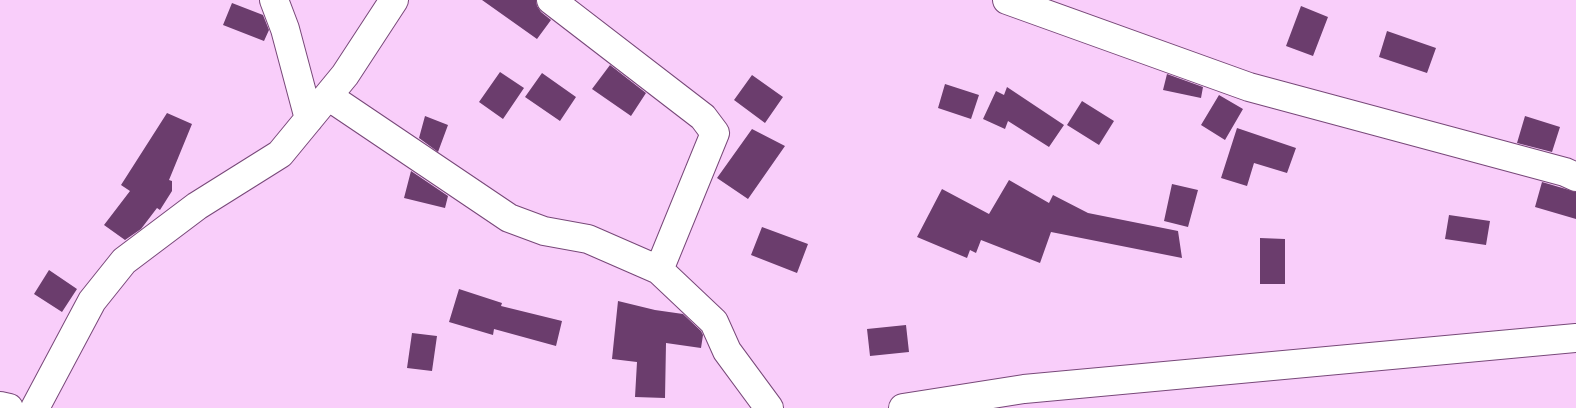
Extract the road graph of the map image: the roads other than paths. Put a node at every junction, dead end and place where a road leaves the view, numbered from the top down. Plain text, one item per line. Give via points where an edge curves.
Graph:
1 (274, 0) edge
2 (394, 0) edge
3 (551, 0) edge
4 (1007, 0) edge
5 (328, 96) junction
6 (309, 120) junction
7 (1576, 177) edge
8 (659, 270) junction
9 (1576, 338) edge
10 (0, 406) edge
11 (9, 408) edge
12 (35, 408) edge
13 (769, 408) edge
14 (903, 408) edge

1 - 6 street
2 - 5 street
3 - 8 street via 703,117 715,133
4 - 7 street via 1249,87
5 - 6 street
5 - 8 street via 509,218 544,231 588,239
6 - 12 street via 280,154 197,206 124,261 92,301
8 - 13 street via 714,322 727,351
9 - 14 street via 1024,388
10 - 11 street

